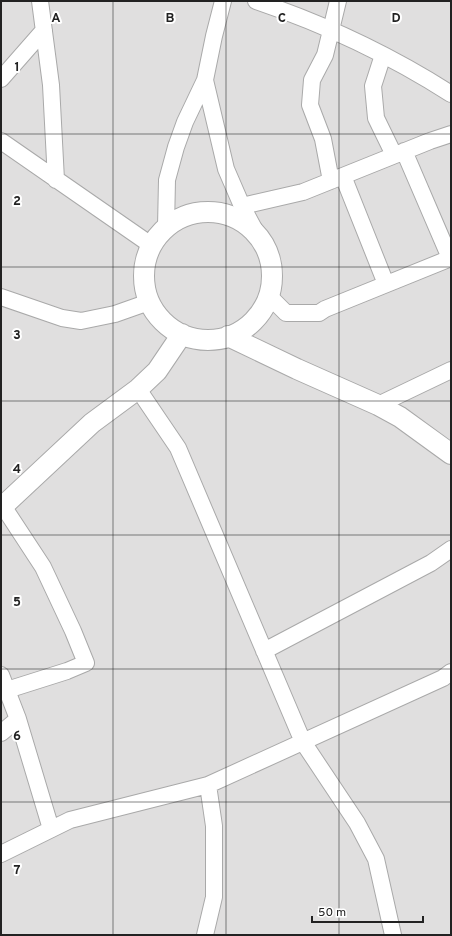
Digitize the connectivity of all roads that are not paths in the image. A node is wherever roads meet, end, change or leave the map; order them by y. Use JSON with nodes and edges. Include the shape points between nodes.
{"nodes":[{"id":1,"x":40,"y":1,"type":"edge"},
{"id":2,"x":223,"y":1,"type":"edge"},
{"id":3,"x":256,"y":1,"type":"edge"},
{"id":4,"x":338,"y":1,"type":"edge"},
{"id":5,"x":44,"y":30,"type":"junction"},
{"id":6,"x":332,"y":30,"type":"junction"},
{"id":7,"x":383,"y":55,"type":"junction"},
{"id":8,"x":1,"y":80,"type":"edge"},
{"id":9,"x":205,"y":80,"type":"junction"},
{"id":10,"x":451,"y":94,"type":"edge"},
{"id":11,"x":451,"y":134,"type":"edge"},
{"id":12,"x":1,"y":141,"type":"edge"},
{"id":13,"x":399,"y":153,"type":"junction"},
{"id":14,"x":337,"y":178,"type":"junction"},
{"id":15,"x":56,"y":180,"type":"junction"},
{"id":16,"x":242,"y":206,"type":"junction"},
{"id":17,"x":166,"y":227,"type":"junction"},
{"id":18,"x":260,"y":240,"type":"junction"},
{"id":19,"x":151,"y":245,"type":"junction"},
{"id":20,"x":450,"y":258,"type":"edge"},
{"id":21,"x":386,"y":284,"type":"junction"},
{"id":22,"x":268,"y":296,"type":"junction"},
{"id":23,"x":1,"y":297,"type":"edge"},
{"id":24,"x":149,"y":302,"type":"junction"},
{"id":25,"x":182,"y":334,"type":"junction"},
{"id":26,"x":228,"y":336,"type":"junction"},
{"id":27,"x":451,"y":370,"type":"edge"},
{"id":28,"x":138,"y":389,"type":"junction"},
{"id":29,"x":378,"y":405,"type":"junction"},
{"id":30,"x":451,"y":454,"type":"edge"},
{"id":31,"x":2,"y":507,"type":"edge"},
{"id":32,"x":451,"y":549,"type":"edge"},
{"id":33,"x":264,"y":651,"type":"junction"},
{"id":34,"x":451,"y":672,"type":"edge"},
{"id":35,"x":1,"y":675,"type":"edge"},
{"id":36,"x":4,"y":690,"type":"edge"},
{"id":37,"x":18,"y":719,"type":"junction"},
{"id":38,"x":1,"y":733,"type":"edge"},
{"id":39,"x":303,"y":742,"type":"junction"},
{"id":40,"x":208,"y":785,"type":"junction"},
{"id":41,"x":51,"y":829,"type":"junction"},
{"id":42,"x":1,"y":854,"type":"edge"},
{"id":43,"x":205,"y":935,"type":"edge"},
{"id":44,"x":393,"y":935,"type":"edge"}],
"edges":[{"from":1,"to":5,"type":"street"},
{"from":2,"to":9,"type":"street"},
{"from":3,"to":6,"type":"street"},
{"from":4,"to":6,"type":"street"},
{"from":5,"to":8,"type":"street"},
{"from":5,"to":15,"type":"street","via":[[51,85]]},
{"from":6,"to":7,"type":"street"},
{"from":6,"to":14,"type":"street","via":[[325,55],[312,80],[310,105]]},
{"from":7,"to":10,"type":"street"},
{"from":7,"to":13,"type":"street","via":[[374,86],[376,118]]},
{"from":9,"to":16,"type":"street","via":[[226,169]]},
{"from":9,"to":17,"type":"street","via":[[185,122],[167,180]]},
{"from":11,"to":13,"type":"street"},
{"from":12,"to":15,"type":"street"},
{"from":13,"to":14,"type":"street"},
{"from":13,"to":20,"type":"street"},
{"from":14,"to":16,"type":"street","via":[[303,192]]},
{"from":14,"to":21,"type":"street"},
{"from":15,"to":19,"type":"street"},
{"from":16,"to":18,"type":"street"},
{"from":17,"to":18,"type":"street","via":[[187,216],[210,212],[244,223]]},
{"from":17,"to":19,"type":"street"},
{"from":18,"to":22,"type":"street","via":[[271,267]]},
{"from":19,"to":24,"type":"street","via":[[146,256],[144,274],[145,291]]},
{"from":20,"to":21,"type":"street"},
{"from":21,"to":22,"type":"street","via":[[319,313],[286,313]]},
{"from":22,"to":26,"type":"street","via":[[257,316],[239,332]]},
{"from":23,"to":24,"type":"street","via":[[62,318],[81,321],[115,314]]},
{"from":24,"to":25,"type":"street","via":[[162,321]]},
{"from":25,"to":26,"type":"street","via":[[205,340]]},
{"from":25,"to":28,"type":"street","via":[[158,371]]},
{"from":26,"to":29,"type":"street","via":[[297,370]]},
{"from":27,"to":29,"type":"street"},
{"from":28,"to":31,"type":"street","via":[[92,423]]},
{"from":28,"to":33,"type":"street","via":[[178,448]]},
{"from":29,"to":30,"type":"street","via":[[400,417]]},
{"from":31,"to":36,"type":"street","via":[[44,567],[86,663]]},
{"from":32,"to":33,"type":"street","via":[[431,563]]},
{"from":33,"to":39,"type":"street"},
{"from":34,"to":39,"type":"street","via":[[443,678]]},
{"from":35,"to":36,"type":"street"},
{"from":36,"to":37,"type":"street"},
{"from":37,"to":38,"type":"street"},
{"from":37,"to":41,"type":"street"},
{"from":39,"to":40,"type":"street"},
{"from":39,"to":44,"type":"street","via":[[357,823],[376,858]]},
{"from":40,"to":41,"type":"street","via":[[70,820]]},
{"from":40,"to":43,"type":"street","via":[[214,826],[214,897]]},
{"from":41,"to":42,"type":"street"}]}
